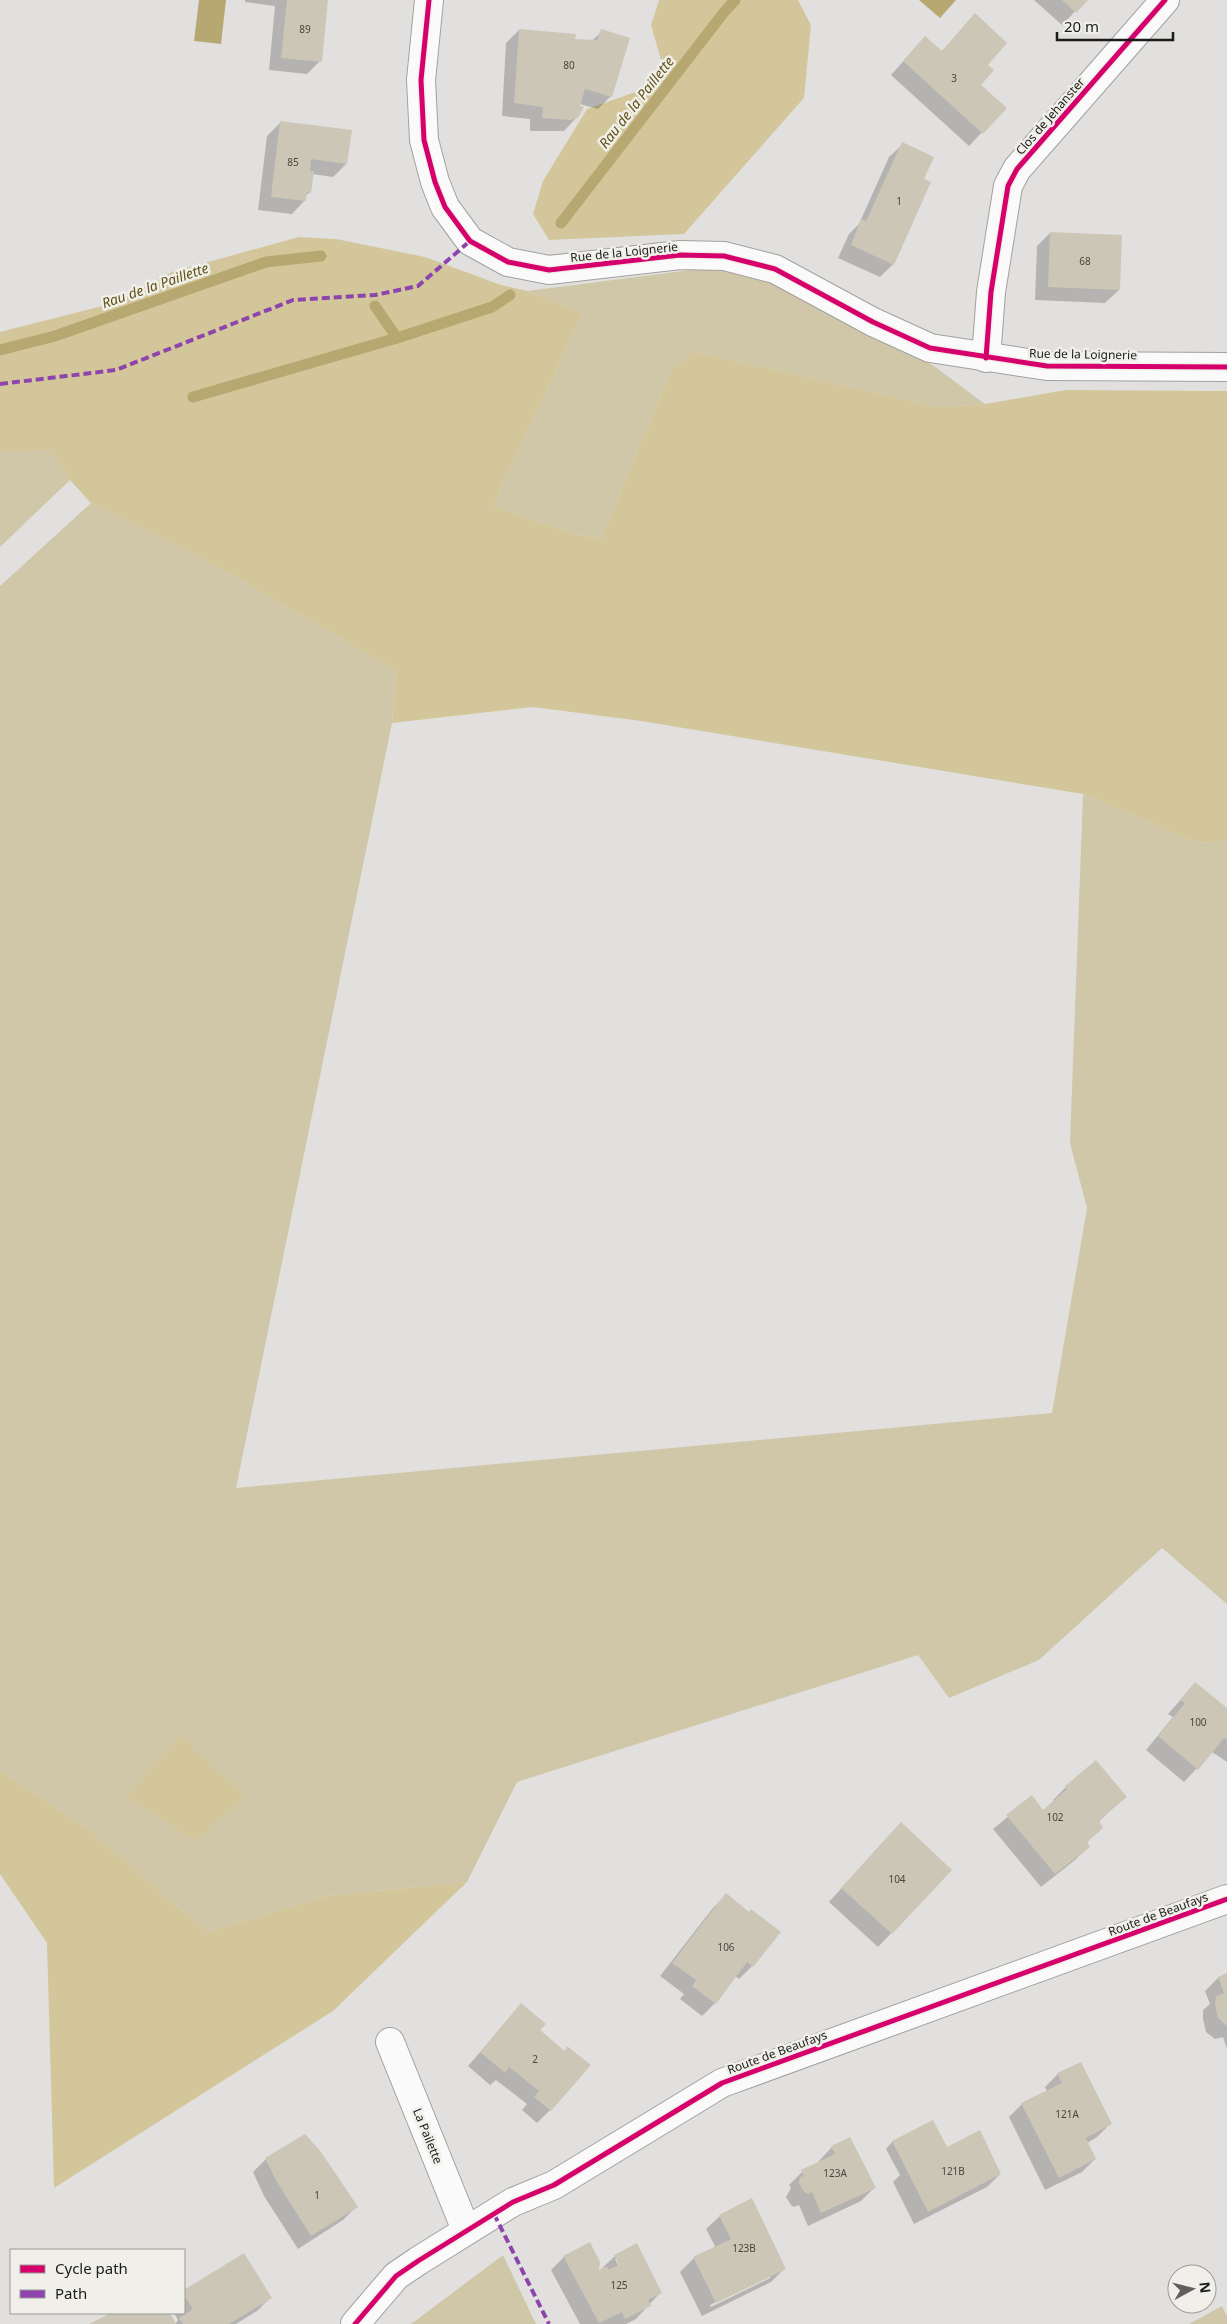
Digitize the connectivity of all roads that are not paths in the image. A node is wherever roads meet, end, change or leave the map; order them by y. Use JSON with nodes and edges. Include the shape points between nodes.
{"nodes":[{"id":1,"x":429,"y":0,"type":"edge"},
{"id":2,"x":1165,"y":0,"type":"edge"},
{"id":3,"x":986,"y":358,"type":"junction"},
{"id":4,"x":1227,"y":367,"type":"edge"},
{"id":5,"x":1227,"y":1899,"type":"edge"},
{"id":6,"x":390,"y":2042,"type":"dead end"},
{"id":7,"x":466,"y":2230,"type":"junction"},
{"id":8,"x":355,"y":2324,"type":"edge"}],
"edges":[{"from":1,"to":3,"type":"street","name":"Rue de la Loignerie","via":[[421,80],[424,140],[445,207],[470,241],[508,262],[549,270],[680,255],[724,256],[775,269],[873,322],[930,348]]},
{"from":2,"to":3,"type":"street","name":"Clos de Jehanster","via":[[1017,169],[1008,186],[991,292]]},
{"from":3,"to":4,"type":"street","name":"Rue de la Loignerie","via":[[1047,366]]},
{"from":5,"to":7,"type":"street","name":"Route de Beaufays","via":[[722,2083],[554,2185],[513,2202]]},
{"from":6,"to":7,"type":"street","name":"La Pailette"},
{"from":7,"to":8,"type":"street","name":"Route de Beaufays","via":[[396,2276]]}]}
